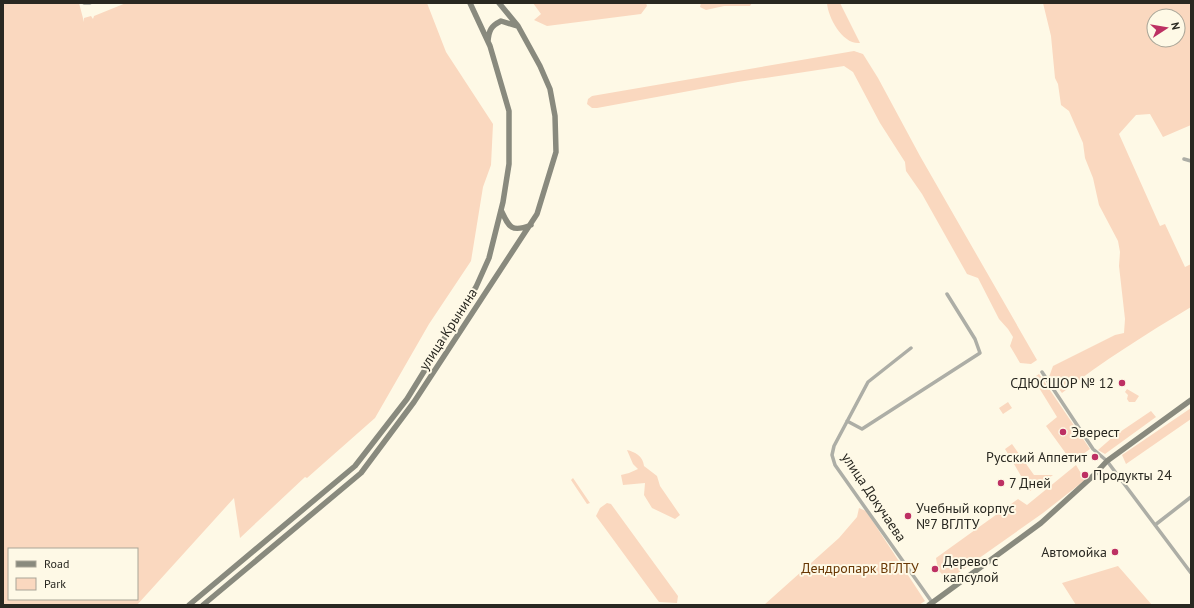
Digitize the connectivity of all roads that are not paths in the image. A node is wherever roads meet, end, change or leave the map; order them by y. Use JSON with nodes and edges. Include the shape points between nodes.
{"nodes":[{"id":1,"x":84,"y":3,"type":"edge"},
{"id":2,"x":90,"y":3,"type":"edge"},
{"id":3,"x":470,"y":3,"type":"edge"},
{"id":4,"x":498,"y":3,"type":"edge"},
{"id":5,"x":518,"y":26,"type":"junction"},
{"id":6,"x":488,"y":42,"type":"junction"},
{"id":7,"x":1184,"y":159,"type":"dead end"},
{"id":8,"x":1191,"y":161,"type":"edge"},
{"id":9,"x":501,"y":209,"type":"junction"},
{"id":10,"x":530,"y":225,"type":"junction"},
{"id":11,"x":947,"y":294,"type":"dead end"},
{"id":12,"x":911,"y":348,"type":"dead end"},
{"id":13,"x":1042,"y":372,"type":"dead end"},
{"id":14,"x":1191,"y":400,"type":"edge"},
{"id":15,"x":847,"y":421,"type":"junction"},
{"id":16,"x":1107,"y":461,"type":"junction"},
{"id":17,"x":1191,"y":497,"type":"edge"},
{"id":18,"x":1155,"y":525,"type":"junction"},
{"id":19,"x":1191,"y":573,"type":"edge"},
{"id":20,"x":932,"y":604,"type":"edge"},
{"id":21,"x":189,"y":605,"type":"edge"},
{"id":22,"x":203,"y":605,"type":"edge"}],
"edges":[{"from":1,"to":2,"type":"street"},
{"from":3,"to":6,"type":"main road","name":"улица Крынина"},
{"from":4,"to":5,"type":"main road","name":"улица Крынина"},
{"from":5,"to":6,"type":"main road","via":[[502,21],[493,25],[489,31]]},
{"from":5,"to":10,"type":"main road","name":"улица Крынина","via":[[550,89],[555,116],[556,152],[547,188]]},
{"from":6,"to":9,"type":"main road","name":"улица Крынина","via":[[509,111],[509,164]]},
{"from":7,"to":8,"type":"street"},
{"from":9,"to":10,"type":"main road","via":[[506,222],[512,228],[520,230]]},
{"from":9,"to":21,"type":"main road","name":"улица Крынина","via":[[489,258],[476,288],[407,399],[355,466]]},
{"from":10,"to":22,"type":"main road","name":"улица Крынина","via":[[414,402],[361,473]]},
{"from":11,"to":15,"type":"street","via":[[975,339],[980,353],[862,429]]},
{"from":12,"to":15,"type":"street","name":"улица Докучаева","via":[[868,382]]},
{"from":13,"to":16,"type":"street","via":[[1093,449]]},
{"from":14,"to":16,"type":"main road"},
{"from":15,"to":20,"type":"street","name":"улица Докучаева","via":[[834,446],[832,455],[835,465]]},
{"from":16,"to":18,"type":"street"},
{"from":16,"to":20,"type":"main road","via":[[1041,523]]},
{"from":17,"to":18,"type":"street"},
{"from":18,"to":19,"type":"street"}]}
